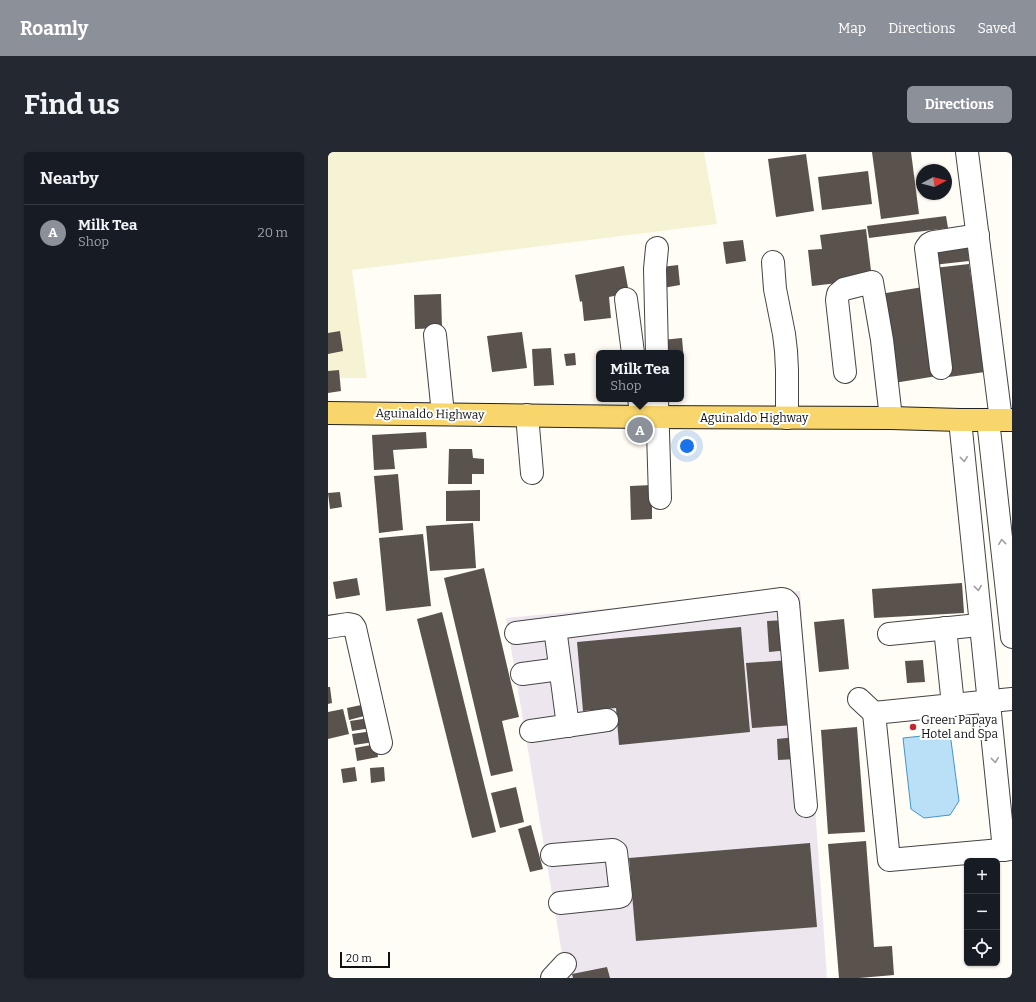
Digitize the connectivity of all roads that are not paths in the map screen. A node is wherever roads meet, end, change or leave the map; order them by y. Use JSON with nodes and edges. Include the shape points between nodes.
{"nodes":[{"id":1,"x":967,"y":152,"type":"edge"},
{"id":2,"x":978,"y":235,"type":"junction"},
{"id":3,"x":657,"y":248,"type":"dead end"},
{"id":4,"x":773,"y":262,"type":"dead end"},
{"id":5,"x":626,"y":299,"type":"dead end"},
{"id":6,"x":435,"y":335,"type":"dead end"},
{"id":7,"x":633,"y":350,"type":"edge"},
{"id":8,"x":656,"y":350,"type":"edge"},
{"id":9,"x":941,"y":368,"type":"dead end"},
{"id":10,"x":845,"y":372,"type":"dead end"},
{"id":11,"x":649,"y":408,"type":"edge"},
{"id":12,"x":328,"y":413,"type":"edge"},
{"id":13,"x":443,"y":414,"type":"junction"},
{"id":14,"x":527,"y":415,"type":"junction"},
{"id":15,"x":787,"y":418,"type":"junction"},
{"id":16,"x":891,"y":418,"type":"junction"},
{"id":17,"x":960,"y":420,"type":"junction"},
{"id":18,"x":1001,"y":420,"type":"edge"},
{"id":19,"x":532,"y":473,"type":"dead end"},
{"id":20,"x":660,"y":498,"type":"dead end"},
{"id":21,"x":975,"y":624,"type":"junction"},
{"id":22,"x":1011,"y":625,"type":"edge"},
{"id":23,"x":328,"y":627,"type":"edge"},
{"id":24,"x":555,"y":628,"type":"junction"},
{"id":25,"x":945,"y":628,"type":"junction"},
{"id":26,"x":516,"y":633,"type":"dead end"},
{"id":27,"x":889,"y":634,"type":"dead end"},
{"id":28,"x":560,"y":669,"type":"junction"},
{"id":29,"x":522,"y":674,"type":"dead end"},
{"id":30,"x":1012,"y":699,"type":"edge"},
{"id":31,"x":989,"y":701,"type":"junction"},
{"id":32,"x":953,"y":705,"type":"junction"},
{"id":33,"x":607,"y":720,"type":"dead end"},
{"id":34,"x":568,"y":726,"type":"junction"},
{"id":35,"x":531,"y":732,"type":"dead end"},
{"id":36,"x":381,"y":743,"type":"dead end"},
{"id":37,"x":806,"y":806,"type":"dead end"},
{"id":38,"x":1008,"y":849,"type":"edge"},
{"id":39,"x":552,"y":855,"type":"dead end"},
{"id":40,"x":560,"y":903,"type":"dead end"}],
"edges":[{"from":1,"to":2,"type":"street"},
{"from":2,"to":9,"type":"street","via":[[933,242],[926,248]]},
{"from":2,"to":18,"type":"street"},
{"from":3,"to":8,"type":"street"},
{"from":4,"to":15,"type":"street","via":[[786,351]]},
{"from":5,"to":7,"type":"street"},
{"from":6,"to":13,"type":"street"},
{"from":10,"to":16,"type":"street","via":[[838,294],[844,289],[872,282]]},
{"from":11,"to":14,"type":"main road","name":"Aguinaldo Highway"},
{"from":11,"to":15,"type":"main road","name":"Aguinaldo Highway"},
{"from":11,"to":20,"type":"street"},
{"from":12,"to":13,"type":"main road","name":"Aguinaldo Highway"},
{"from":13,"to":14,"type":"main road","name":"Aguinaldo Highway"},
{"from":14,"to":19,"type":"street"},
{"from":15,"to":16,"type":"main road","name":"Aguinaldo Highway"},
{"from":16,"to":17,"type":"main road","name":"Aguinaldo Highway"},
{"from":17,"to":18,"type":"main road","name":"Aguinaldo Highway"},
{"from":17,"to":21,"type":"street","one_way":true},
{"from":22,"to":18,"type":"street","one_way":true},
{"from":21,"to":22,"type":"street"},
{"from":21,"to":25,"type":"street"},
{"from":21,"to":31,"type":"street"},
{"from":23,"to":36,"type":"street","via":[[348,624],[355,628]]},
{"from":24,"to":26,"type":"street"},
{"from":24,"to":28,"type":"street"},
{"from":24,"to":37,"type":"street","via":[[785,600],[788,603]]},
{"from":25,"to":27,"type":"street"},
{"from":25,"to":32,"type":"street"},
{"from":28,"to":29,"type":"street"},
{"from":28,"to":34,"type":"street"},
{"from":30,"to":31,"type":"street"},
{"from":31,"to":32,"type":"street"},
{"from":31,"to":38,"type":"street","one_way":true},
{"from":32,"to":38,"type":"street","via":[[866,706],[889,860]]},
{"from":33,"to":34,"type":"street"},
{"from":34,"to":35,"type":"street"},
{"from":39,"to":40,"type":"street","via":[[613,850],[616,852],[621,896]]}]}
